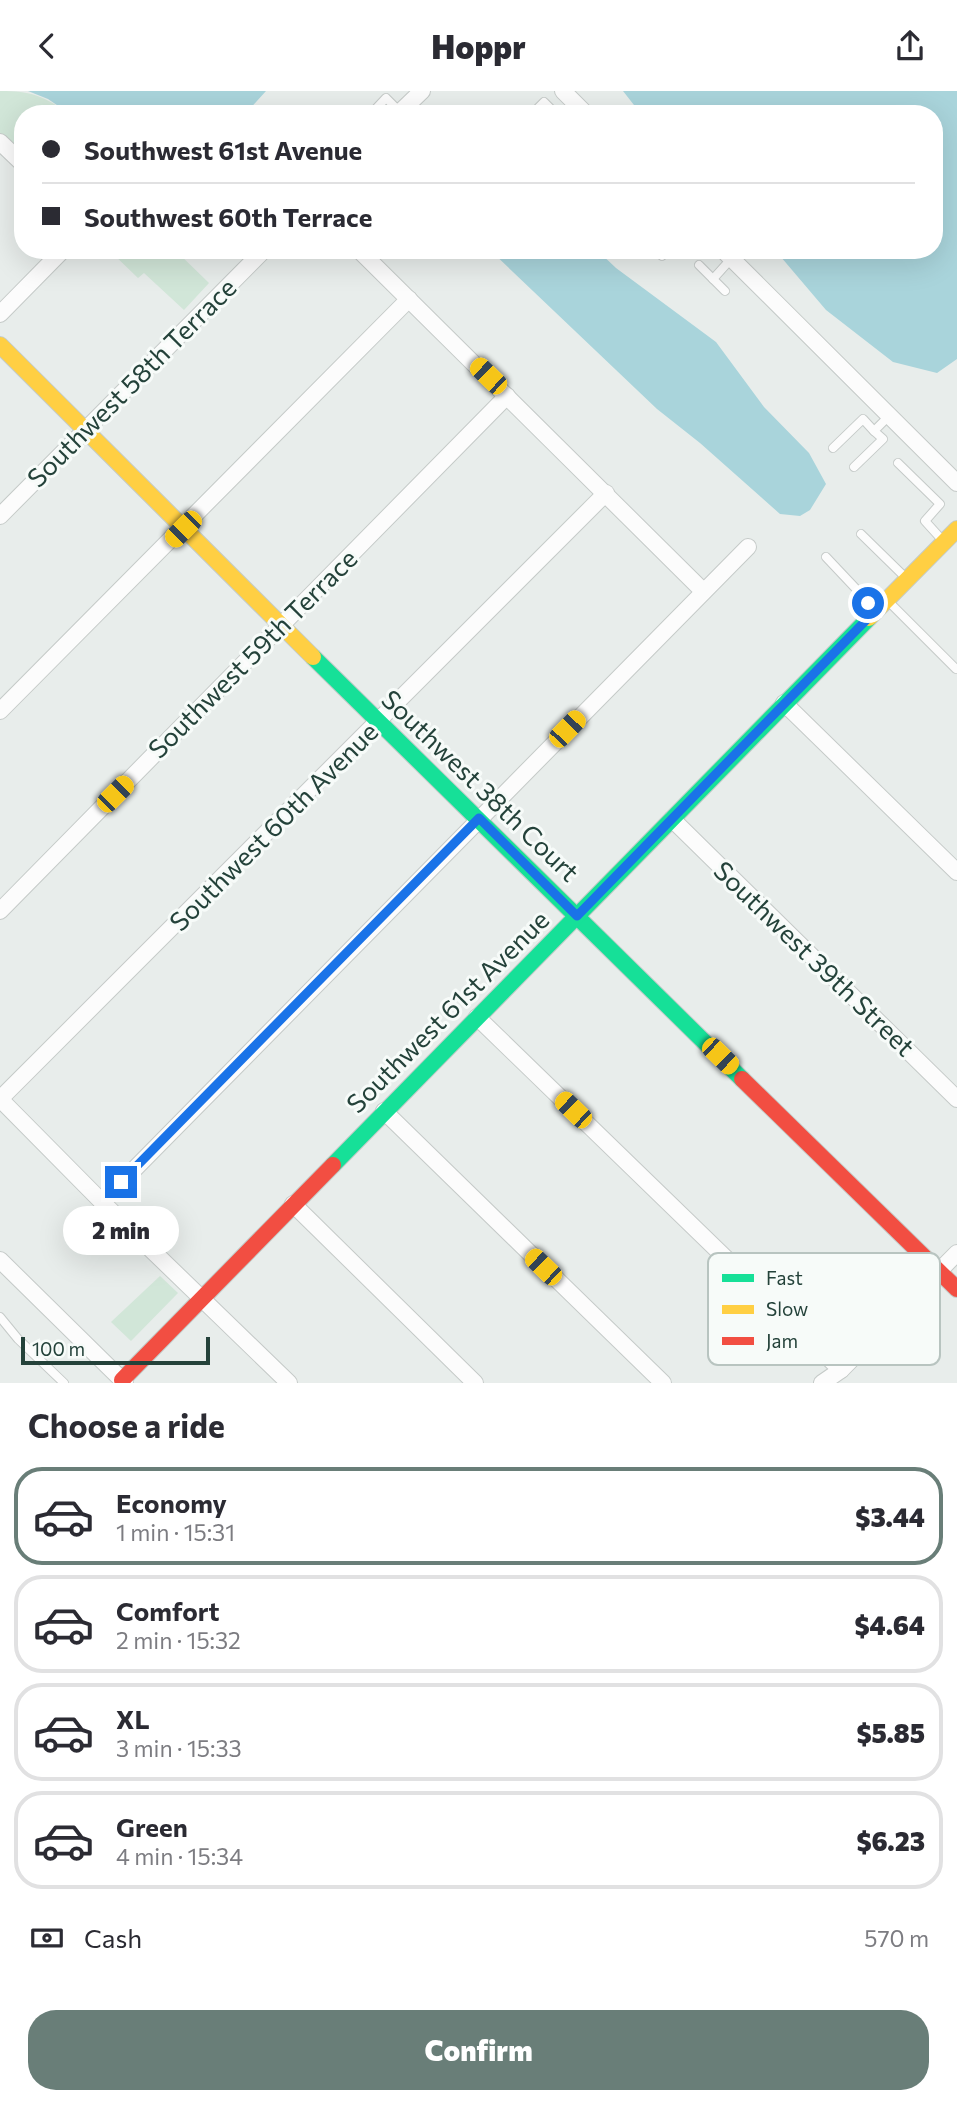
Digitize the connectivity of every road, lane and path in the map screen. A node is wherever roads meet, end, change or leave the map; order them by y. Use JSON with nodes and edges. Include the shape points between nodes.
{"nodes":[{"id":1,"x":422,"y":91,"type":"edge"},
{"id":2,"x":379,"y":105,"type":"edge"},
{"id":3,"x":392,"y":105,"type":"edge"},
{"id":4,"x":407,"y":105,"type":"edge"},
{"id":5,"x":0,"y":142,"type":"edge"},
{"id":6,"x":14,"y":156,"type":"edge"},
{"id":7,"x":53,"y":259,"type":"edge"},
{"id":8,"x":255,"y":259,"type":"edge"},
{"id":9,"x":368,"y":259,"type":"edge"},
{"id":10,"x":725,"y":259,"type":"edge"},
{"id":11,"x":731,"y":259,"type":"edge"},
{"id":12,"x":699,"y":265,"type":"dead end"},
{"id":13,"x":713,"y":279,"type":"junction"},
{"id":14,"x":725,"y":291,"type":"dead end"},
{"id":15,"x":409,"y":299,"type":"junction"},
{"id":16,"x":0,"y":314,"type":"edge"},
{"id":17,"x":0,"y":345,"type":"edge"},
{"id":18,"x":507,"y":396,"type":"junction"},
{"id":19,"x":889,"y":416,"type":"junction"},
{"id":20,"x":84,"y":431,"type":"junction"},
{"id":21,"x":874,"y":431,"type":"junction"},
{"id":22,"x":833,"y":448,"type":"dead end"},
{"id":23,"x":898,"y":463,"type":"dead end"},
{"id":24,"x":854,"y":467,"type":"dead end"},
{"id":25,"x":957,"y":484,"type":"edge"},
{"id":26,"x":606,"y":493,"type":"junction"},
{"id":27,"x":0,"y":516,"type":"edge"},
{"id":28,"x":183,"y":529,"type":"junction"},
{"id":29,"x":957,"y":529,"type":"edge"},
{"id":30,"x":861,"y":534,"type":"dead end"},
{"id":31,"x":944,"y":542,"type":"junction"},
{"id":32,"x":748,"y":547,"type":"dead end"},
{"id":33,"x":826,"y":557,"type":"dead end"},
{"id":34,"x":907,"y":579,"type":"junction"},
{"id":35,"x":703,"y":591,"type":"junction"},
{"id":36,"x":881,"y":605,"type":"junction"},
{"id":37,"x":281,"y":626,"type":"junction"},
{"id":38,"x":956,"y":669,"type":"edge"},
{"id":39,"x":784,"y":703,"type":"junction"},
{"id":40,"x":0,"y":711,"type":"edge"},
{"id":41,"x":380,"y":722,"type":"junction"},
{"id":42,"x":479,"y":818,"type":"junction"},
{"id":43,"x":672,"y":819,"type":"junction"},
{"id":44,"x":957,"y":872,"type":"edge"},
{"id":45,"x":0,"y":911,"type":"edge"},
{"id":46,"x":577,"y":916,"type":"junction"},
{"id":47,"x":477,"y":1017,"type":"junction"},
{"id":48,"x":0,"y":1099,"type":"edge"},
{"id":49,"x":957,"y":1099,"type":"edge"},
{"id":50,"x":384,"y":1111,"type":"junction"},
{"id":51,"x":102,"y":1202,"type":"junction"},
{"id":52,"x":293,"y":1204,"type":"junction"},
{"id":53,"x":720,"y":1253,"type":"edge"},
{"id":54,"x":921,"y":1253,"type":"edge"},
{"id":55,"x":957,"y":1253,"type":"edge"},
{"id":56,"x":0,"y":1260,"type":"edge"},
{"id":57,"x":940,"y":1270,"type":"edge"},
{"id":58,"x":940,"y":1272,"type":"edge"},
{"id":59,"x":957,"y":1289,"type":"edge"},
{"id":60,"x":201,"y":1298,"type":"junction"},
{"id":61,"x":0,"y":1317,"type":"edge"},
{"id":62,"x":836,"y":1365,"type":"edge"},
{"id":63,"x":846,"y":1365,"type":"edge"},
{"id":64,"x":841,"y":1370,"type":"junction"},
{"id":65,"x":123,"y":1382,"type":"edge"},
{"id":66,"x":64,"y":1383,"type":"edge"},
{"id":67,"x":289,"y":1383,"type":"edge"},
{"id":68,"x":475,"y":1383,"type":"edge"},
{"id":69,"x":663,"y":1383,"type":"edge"},
{"id":70,"x":822,"y":1383,"type":"edge"}],
"edges":[{"from":1,"to":4,"type":"street"},
{"from":2,"to":3,"type":"lane","via":[[386,98]]},
{"from":5,"to":6,"type":"street"},
{"from":7,"to":16,"type":"street"},
{"from":8,"to":20,"type":"street","name":"Southwest 58th Terrace"},
{"from":9,"to":15,"type":"street"},
{"from":10,"to":13,"type":"lane"},
{"from":11,"to":19,"type":"street"},
{"from":12,"to":13,"type":"lane"},
{"from":13,"to":14,"type":"lane"},
{"from":15,"to":18,"type":"street"},
{"from":15,"to":28,"type":"street"},
{"from":17,"to":20,"type":"street","name":"Southwest 38th Court"},
{"from":18,"to":26,"type":"street"},
{"from":18,"to":37,"type":"street","name":"Southwest 59th Terrace"},
{"from":19,"to":21,"type":"lane"},
{"from":19,"to":25,"type":"street"},
{"from":20,"to":27,"type":"street","name":"Southwest 58th Terrace"},
{"from":20,"to":28,"type":"street","name":"Southwest 38th Court"},
{"from":21,"to":22,"type":"lane","via":[[863,419]]},
{"from":21,"to":24,"type":"lane","via":[[883,439]]},
{"from":23,"to":31,"type":"lane","via":[[940,504],[925,521]]},
{"from":26,"to":35,"type":"street"},
{"from":26,"to":41,"type":"street","name":"Southwest 60th Avenue"},
{"from":28,"to":37,"type":"street","name":"Southwest 38th Court"},
{"from":28,"to":40,"type":"street"},
{"from":29,"to":31,"type":"street","name":"Southwest 61st Avenue"},
{"from":30,"to":34,"type":"lane"},
{"from":31,"to":34,"type":"street","name":"Southwest 61st Avenue"},
{"from":32,"to":35,"type":"street"},
{"from":33,"to":36,"type":"lane"},
{"from":34,"to":36,"type":"street","name":"Southwest 61st Avenue"},
{"from":35,"to":42,"type":"street"},
{"from":36,"to":38,"type":"lane"},
{"from":36,"to":39,"type":"street","name":"Southwest 61st Avenue"},
{"from":37,"to":41,"type":"street","name":"Southwest 38th Court"},
{"from":37,"to":45,"type":"street","name":"Southwest 59th Terrace"},
{"from":39,"to":43,"type":"street","name":"Southwest 61st Avenue"},
{"from":39,"to":44,"type":"street"},
{"from":41,"to":42,"type":"street","name":"Southwest 38th Court"},
{"from":41,"to":48,"type":"street","name":"Southwest 60th Avenue"},
{"from":42,"to":46,"type":"street","name":"Southwest 38th Court"},
{"from":42,"to":51,"type":"street"},
{"from":43,"to":46,"type":"street","name":"Southwest 61st Avenue"},
{"from":43,"to":49,"type":"street","name":"Southwest 39th Street"},
{"from":46,"to":47,"type":"street","name":"Southwest 61st Avenue"},
{"from":46,"to":54,"type":"street","name":"Southwest 38th Court"},
{"from":47,"to":50,"type":"street","name":"Southwest 61st Avenue"},
{"from":47,"to":53,"type":"street"},
{"from":48,"to":51,"type":"street"},
{"from":50,"to":52,"type":"street","name":"Southwest 61st Avenue"},
{"from":50,"to":69,"type":"street"},
{"from":51,"to":60,"type":"street"},
{"from":52,"to":60,"type":"street","name":"Southwest 61st Avenue"},
{"from":52,"to":68,"type":"street"},
{"from":55,"to":57,"type":"street"},
{"from":56,"to":65,"type":"street"},
{"from":58,"to":59,"type":"street","name":"Southwest 38th Court"},
{"from":60,"to":65,"type":"street","name":"Southwest 61st Avenue"},
{"from":60,"to":67,"type":"street"},
{"from":61,"to":66,"type":"lane"},
{"from":62,"to":64,"type":"street"},
{"from":63,"to":64,"type":"street"},
{"from":64,"to":70,"type":"street"}]}
